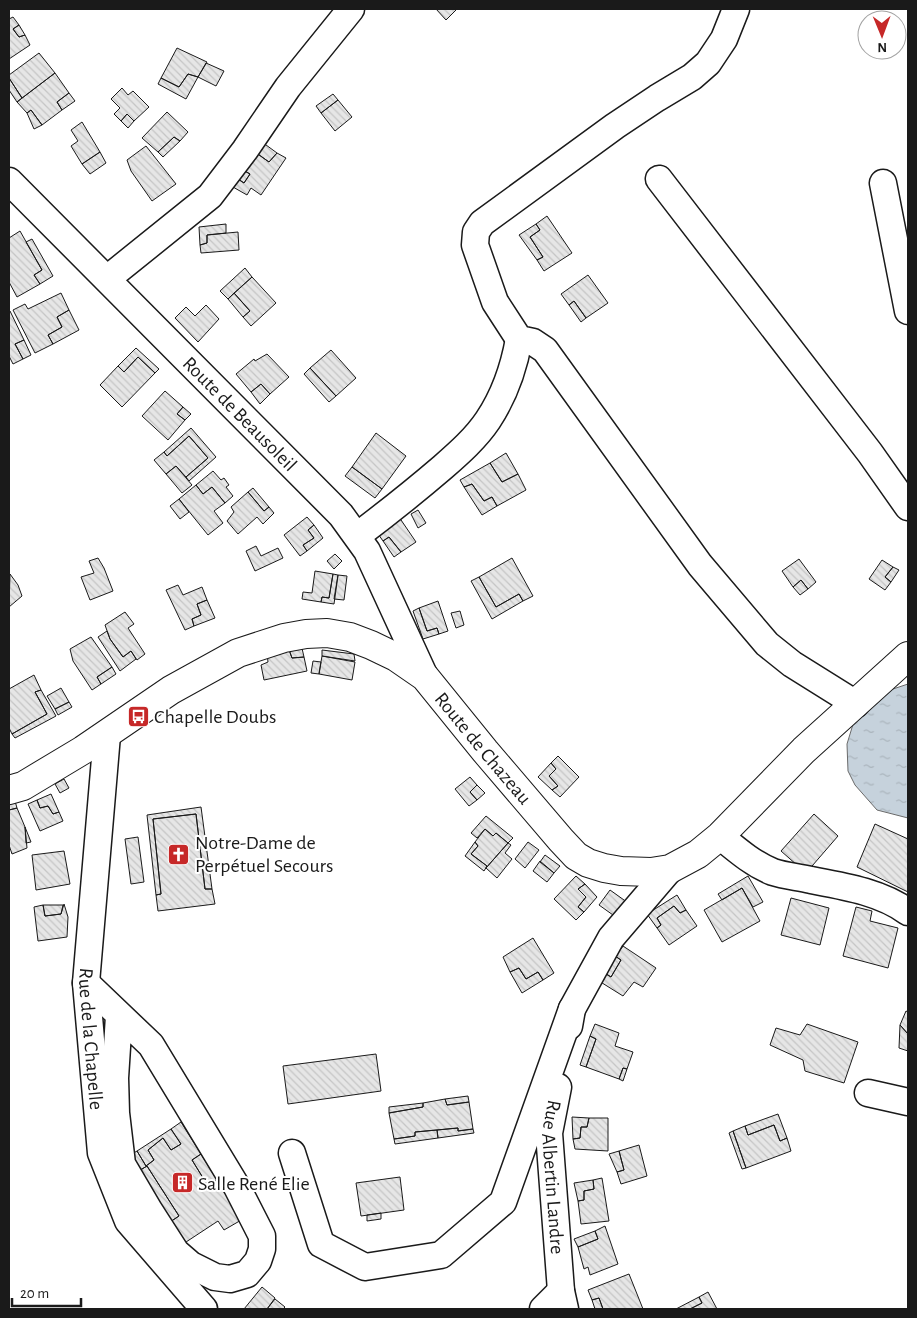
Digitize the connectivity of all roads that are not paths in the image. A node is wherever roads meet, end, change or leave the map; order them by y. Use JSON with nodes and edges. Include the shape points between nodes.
{"nodes":[{"id":1,"x":352,"y":9,"type":"edge"},
{"id":2,"x":736,"y":9,"type":"edge"},
{"id":3,"x":659,"y":179,"type":"dead end"},
{"id":4,"x":9,"y":181,"type":"edge"},
{"id":5,"x":883,"y":183,"type":"dead end"},
{"id":6,"x":107,"y":279,"type":"junction"},
{"id":7,"x":908,"y":311,"type":"edge"},
{"id":8,"x":519,"y":339,"type":"junction"},
{"id":9,"x":908,"y":507,"type":"edge"},
{"id":10,"x":356,"y":536,"type":"junction"},
{"id":11,"x":908,"y":656,"type":"edge"},
{"id":12,"x":425,"y":678,"type":"junction"},
{"id":13,"x":856,"y":704,"type":"junction"},
{"id":14,"x":107,"y":735,"type":"junction"},
{"id":15,"x":9,"y":790,"type":"edge"},
{"id":16,"x":720,"y":836,"type":"junction"},
{"id":17,"x":670,"y":869,"type":"junction"},
{"id":18,"x":908,"y":912,"type":"edge"},
{"id":19,"x":86,"y":984,"type":"junction"},
{"id":20,"x":572,"y":1009,"type":"junction"},
{"id":21,"x":119,"y":1016,"type":"junction"},
{"id":22,"x":868,"y":1093,"type":"dead end"},
{"id":23,"x":908,"y":1102,"type":"edge"},
{"id":24,"x":292,"y":1153,"type":"dead end"},
{"id":25,"x":563,"y":1300,"type":"edge"},
{"id":26,"x":204,"y":1309,"type":"edge"},
{"id":27,"x":543,"y":1309,"type":"edge"}],
"edges":[{"from":1,"to":6,"type":"street","via":[[288,87],[210,196]]},
{"from":2,"to":8,"type":"street","via":[[724,39],[708,63],[600,137],[482,223],[476,232],[475,245],[495,302]]},
{"from":3,"to":9,"type":"street"},
{"from":4,"to":6,"type":"street","name":"Route de Beausoleil"},
{"from":5,"to":7,"type":"street"},
{"from":6,"to":10,"type":"street","name":"Route de Beausoleil","via":[[341,514]]},
{"from":8,"to":10,"type":"street","via":[[515,362],[502,394],[478,433],[423,484]]},
{"from":8,"to":13,"type":"street","via":[[533,342],[545,350],[700,565],[767,644],[792,664]]},
{"from":10,"to":12,"type":"street","name":"Route de Beausoleil","via":[[367,551]]},
{"from":11,"to":13,"type":"main road","name":"Route de Chazeau"},
{"from":12,"to":14,"type":"main road","name":"Route de Chazeau","via":[[396,656],[350,637],[306,634],[238,653],[171,690]]},
{"from":12,"to":17,"type":"main road","name":"Route de Chazeau","via":[[576,856],[588,863],[621,871]]},
{"from":13,"to":16,"type":"main road","name":"Route de Chazeau","via":[[804,750]]},
{"from":14,"to":15,"type":"main road","name":"Route de Chazeau","via":[[23,786]]},
{"from":14,"to":19,"type":"street","name":"Rue de la Chapelle"},
{"from":16,"to":17,"type":"main road","name":"Route de Chazeau","via":[[698,854]]},
{"from":16,"to":18,"type":"street","via":[[756,864],[776,873],[870,894]]},
{"from":17,"to":20,"type":"street","name":"Rue Albertin Landre","via":[[611,938]]},
{"from":19,"to":21,"type":"street"},
{"from":19,"to":26,"type":"street","name":"Rue de la Chapelle","via":[[101,1153],[128,1222]]},
{"from":20,"to":24,"type":"street","via":[[503,1202],[441,1255],[365,1267],[322,1244]]},
{"from":20,"to":25,"type":"street","name":"Rue Albertin Landre","via":[[549,1133]]},
{"from":21,"to":21,"type":"street","via":[[151,1045],[237,1187],[262,1236],[258,1261],[247,1274],[230,1279],[216,1277],[191,1265],[176,1252],[122,1164],[115,1078]]},
{"from":22,"to":23,"type":"street"},
{"from":25,"to":27,"type":"street"}]}
